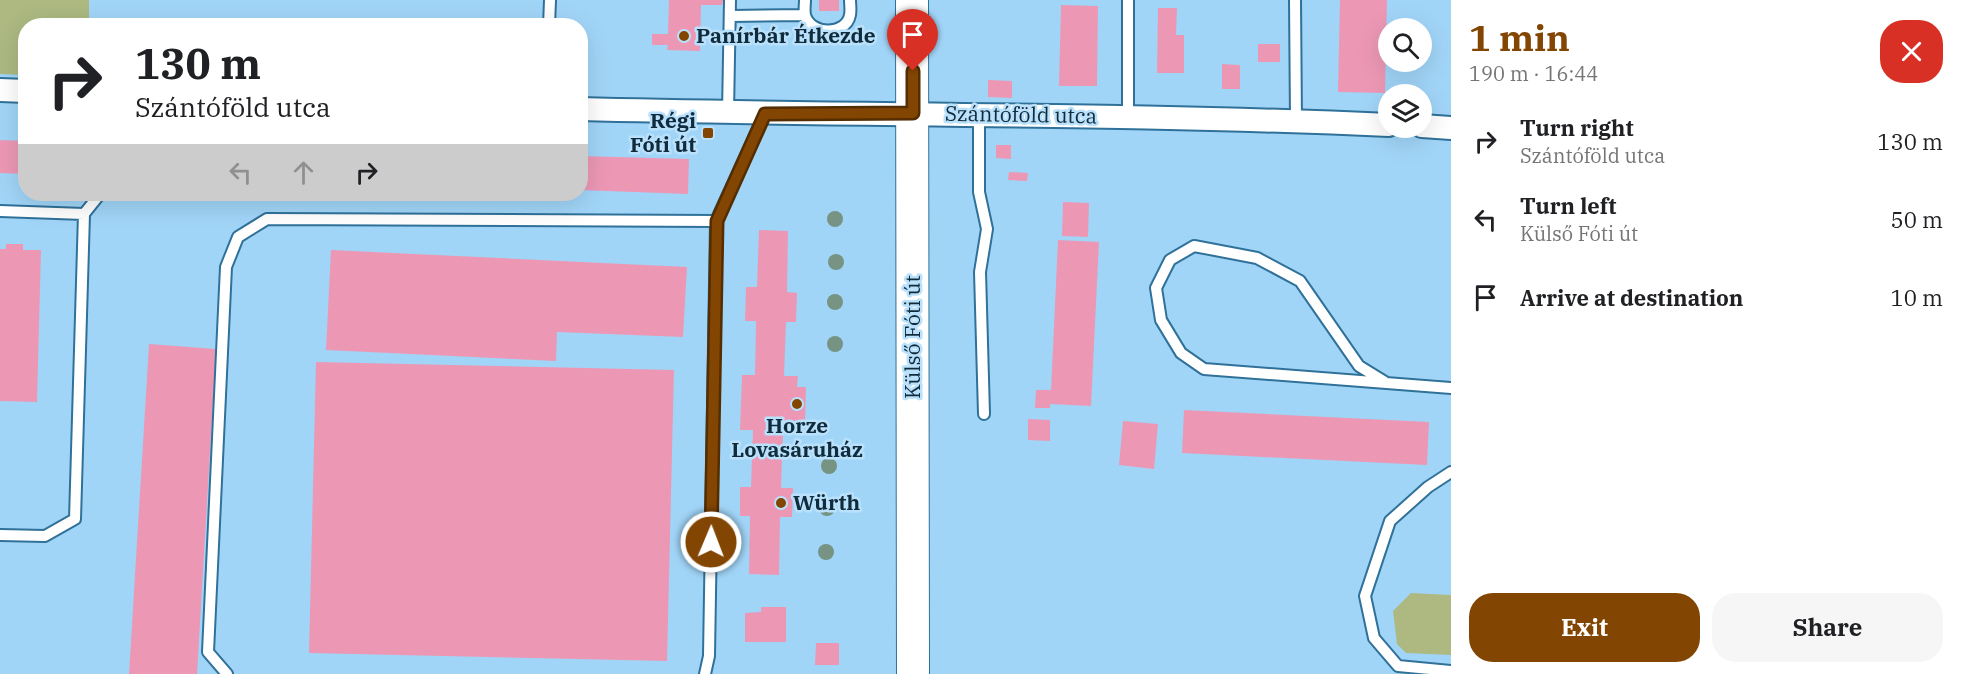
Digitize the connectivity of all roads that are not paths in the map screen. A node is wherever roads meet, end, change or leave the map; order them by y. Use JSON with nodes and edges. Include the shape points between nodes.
{"nodes":[{"id":1,"x":550,"y":0,"type":"edge"},
{"id":2,"x":730,"y":0,"type":"edge"},
{"id":3,"x":805,"y":0,"type":"edge"},
{"id":4,"x":850,"y":0,"type":"edge"},
{"id":5,"x":912,"y":0,"type":"edge"},
{"id":6,"x":1128,"y":0,"type":"edge"},
{"id":7,"x":1294,"y":0,"type":"edge"},
{"id":8,"x":805,"y":15,"type":"junction"},
{"id":9,"x":730,"y":16,"type":"junction"},
{"id":10,"x":549,"y":18,"type":"edge"},
{"id":11,"x":0,"y":90,"type":"edge"},
{"id":12,"x":18,"y":91,"type":"edge"},
{"id":13,"x":588,"y":109,"type":"edge"},
{"id":14,"x":728,"y":113,"type":"junction"},
{"id":15,"x":913,"y":113,"type":"junction"},
{"id":16,"x":765,"y":114,"type":"junction"},
{"id":17,"x":979,"y":114,"type":"junction"},
{"id":18,"x":1128,"y":117,"type":"junction"},
{"id":19,"x":1296,"y":121,"type":"junction"},
{"id":20,"x":1378,"y":125,"type":"edge"},
{"id":21,"x":1432,"y":127,"type":"edge"},
{"id":22,"x":1451,"y":128,"type":"edge"},
{"id":23,"x":94,"y":201,"type":"edge"},
{"id":24,"x":0,"y":211,"type":"edge"},
{"id":25,"x":84,"y":214,"type":"junction"},
{"id":26,"x":717,"y":221,"type":"junction"},
{"id":27,"x":1385,"y":382,"type":"junction"},
{"id":28,"x":1451,"y":388,"type":"edge"},
{"id":29,"x":984,"y":414,"type":"dead end"},
{"id":30,"x":1451,"y":472,"type":"edge"},
{"id":31,"x":0,"y":535,"type":"edge"},
{"id":32,"x":1451,"y":671,"type":"edge"},
{"id":33,"x":227,"y":674,"type":"edge"},
{"id":34,"x":705,"y":674,"type":"edge"},
{"id":35,"x":913,"y":674,"type":"edge"}],
"edges":[{"from":1,"to":10,"type":"lane"},
{"from":2,"to":9,"type":"lane"},
{"from":3,"to":8,"type":"lane"},
{"from":4,"to":8,"type":"lane","via":[[850,16],[843,26],[831,30],[821,30]]},
{"from":5,"to":15,"type":"main road","name":"Külső Fóti út"},
{"from":6,"to":18,"type":"lane"},
{"from":7,"to":19,"type":"lane"},
{"from":8,"to":9,"type":"lane"},
{"from":9,"to":14,"type":"lane"},
{"from":11,"to":12,"type":"street"},
{"from":13,"to":14,"type":"street","name":"Szántóföld utca"},
{"from":14,"to":16,"type":"street","name":"Szántóföld utca"},
{"from":15,"to":16,"type":"street","name":"Szántóföld utca"},
{"from":15,"to":17,"type":"street","name":"Szántóföld utca"},
{"from":15,"to":35,"type":"main road","name":"Külső Fóti út"},
{"from":16,"to":26,"type":"lane"},
{"from":17,"to":18,"type":"street","name":"Szántóföld utca"},
{"from":17,"to":29,"type":"lane","via":[[979,192],[987,229],[980,272]]},
{"from":18,"to":19,"type":"street","name":"Szántóföld utca"},
{"from":19,"to":20,"type":"street","name":"Szántóföld utca"},
{"from":21,"to":22,"type":"street"},
{"from":23,"to":25,"type":"lane"},
{"from":24,"to":25,"type":"lane"},
{"from":25,"to":31,"type":"lane","via":[[75,519],[45,536]]},
{"from":26,"to":33,"type":"lane","via":[[267,219],[238,237],[226,267],[208,651]]},
{"from":26,"to":34,"type":"lane","via":[[709,656]]},
{"from":27,"to":27,"type":"lane","via":[[1204,369],[1181,353],[1161,320],[1156,288],[1170,260],[1194,246],[1257,258],[1300,281],[1359,366]]},
{"from":27,"to":28,"type":"lane"},
{"from":30,"to":32,"type":"lane","via":[[1390,521],[1365,596],[1374,638],[1398,666]]}]}
